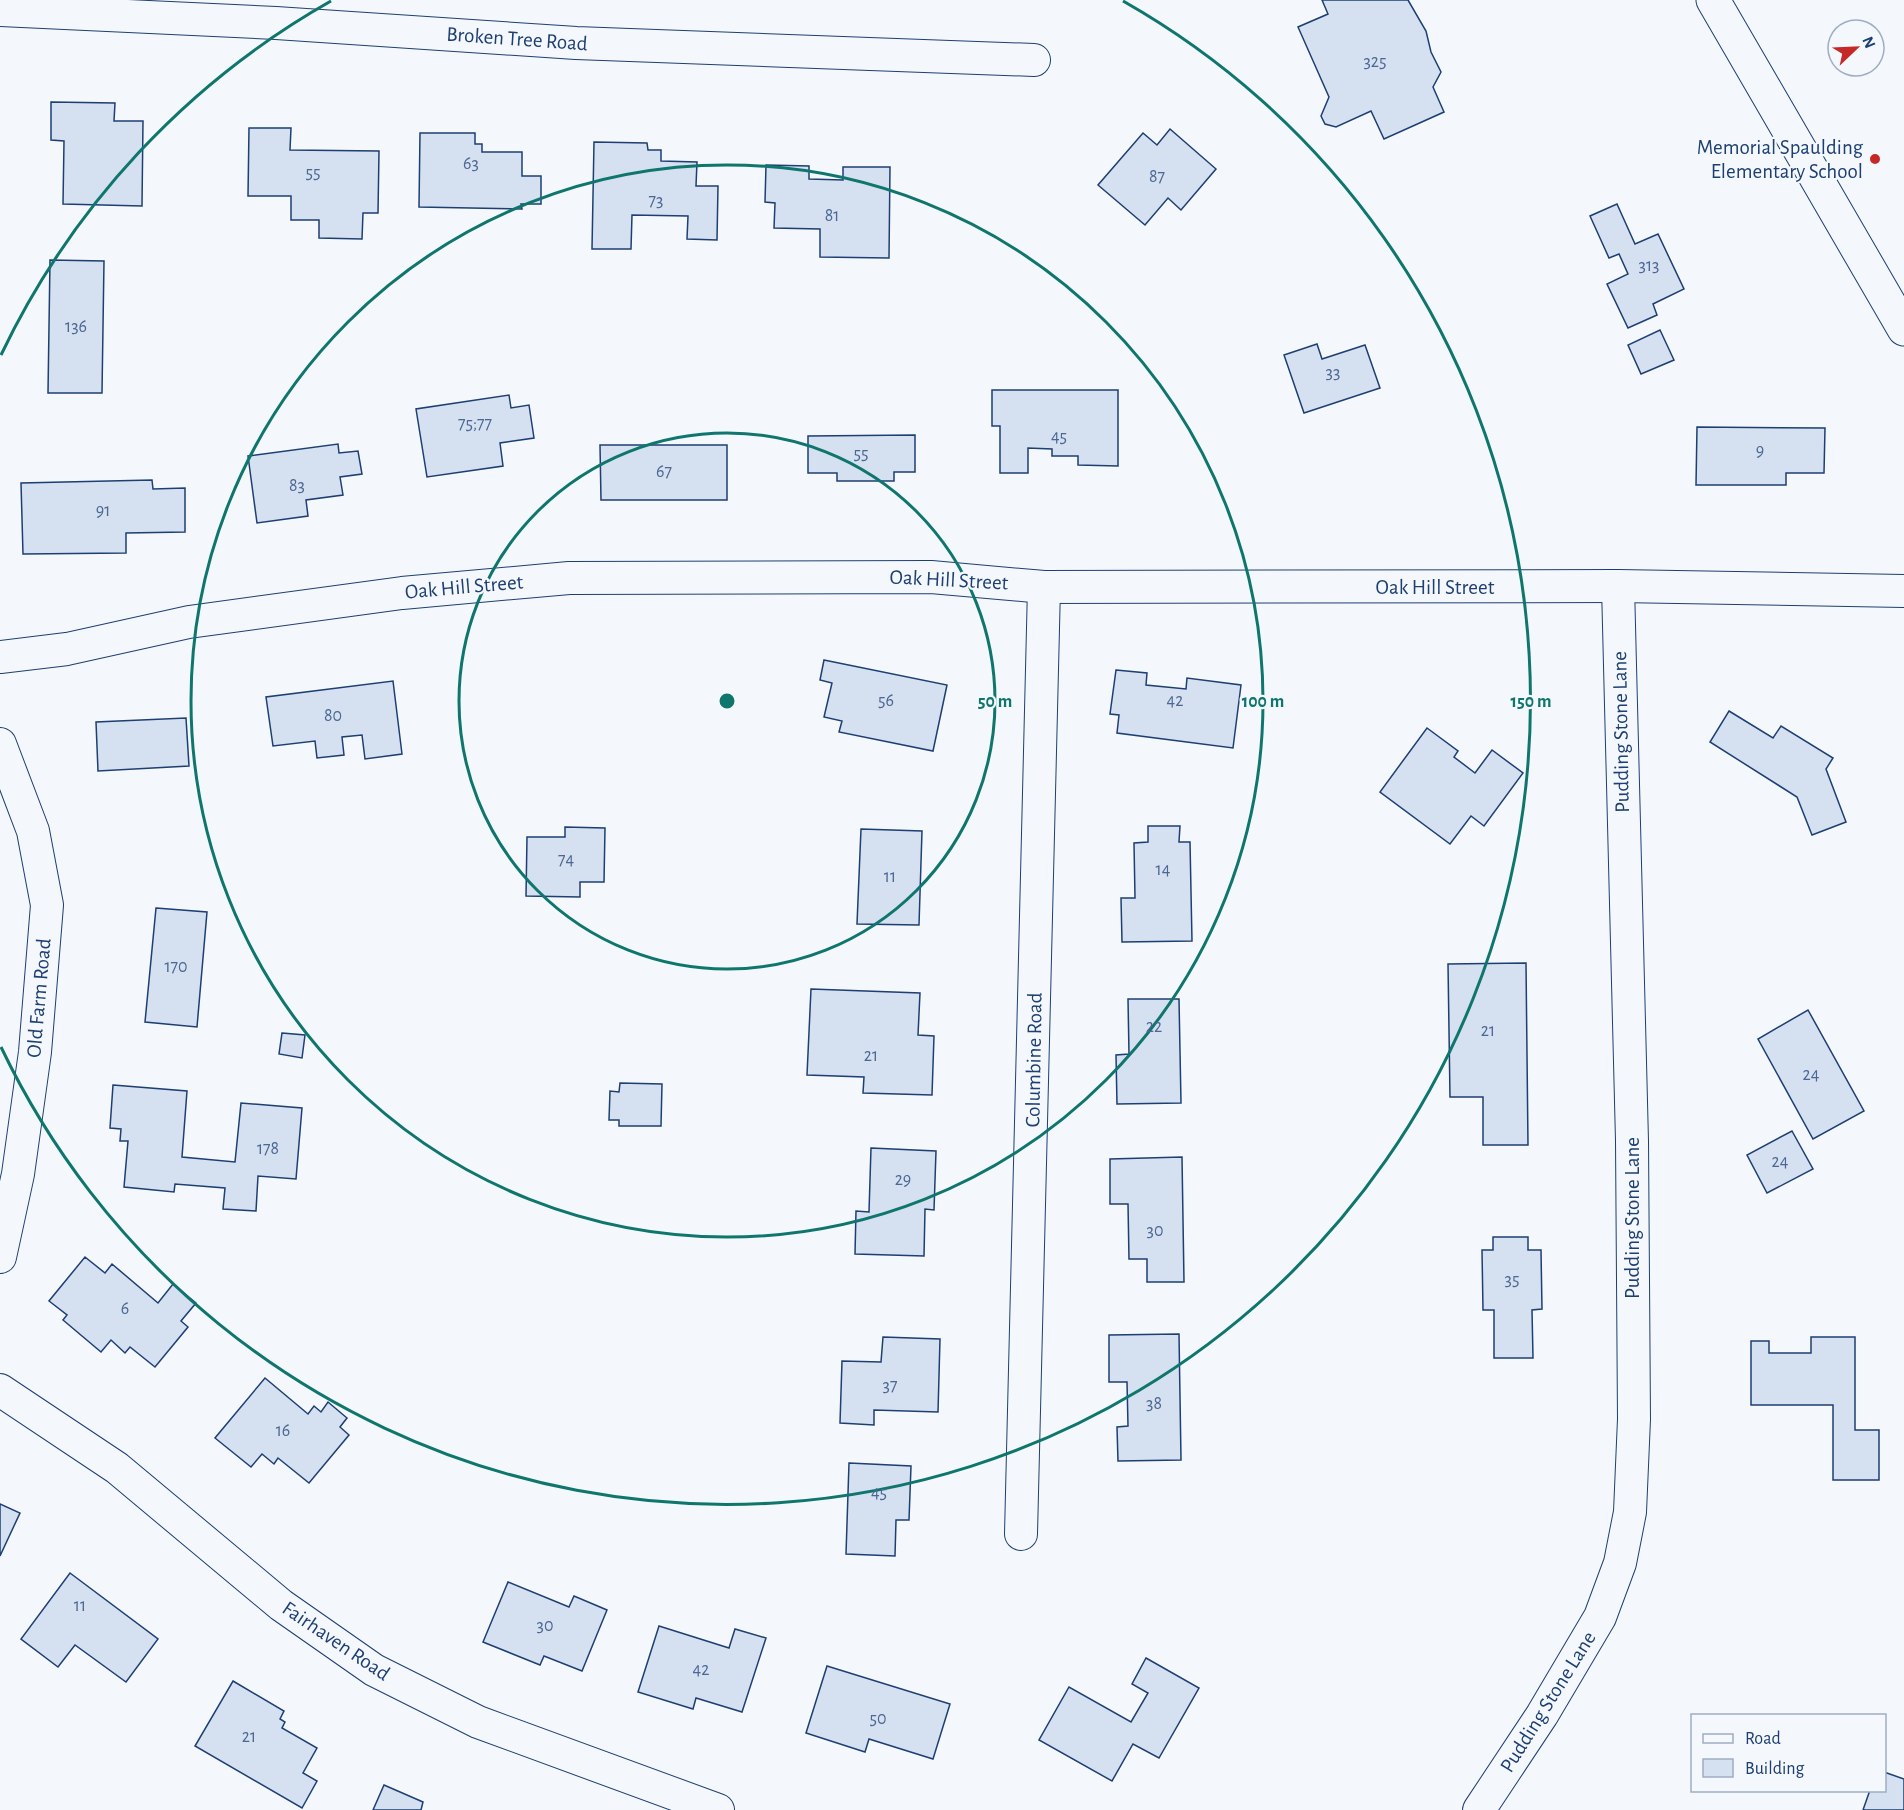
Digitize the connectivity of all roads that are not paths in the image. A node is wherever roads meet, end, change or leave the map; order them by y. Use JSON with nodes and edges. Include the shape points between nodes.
{"nodes":[{"id":1,"x":1713,"y":0,"type":"edge"},
{"id":2,"x":0,"y":10,"type":"edge"},
{"id":3,"x":1034,"y":60,"type":"dead end"},
{"id":4,"x":1904,"y":329,"type":"edge"},
{"id":5,"x":1618,"y":586,"type":"junction"},
{"id":6,"x":1044,"y":587,"type":"junction"},
{"id":7,"x":1904,"y":591,"type":"edge"},
{"id":8,"x":0,"y":657,"type":"edge"},
{"id":9,"x":0,"y":744,"type":"edge"},
{"id":10,"x":0,"y":1257,"type":"edge"},
{"id":11,"x":0,"y":1390,"type":"edge"},
{"id":12,"x":1021,"y":1534,"type":"dead end"},
{"id":13,"x":718,"y":1810,"type":"edge"},
{"id":14,"x":1479,"y":1810,"type":"edge"}],
"edges":[{"from":1,"to":4,"type":"main road"},
{"from":2,"to":3,"type":"street","name":"Broken Tree Road","via":[[576,43]]},
{"from":5,"to":6,"type":"street","name":"Oak Hill Street"},
{"from":5,"to":7,"type":"street","name":"Oak Hill Street"},
{"from":5,"to":14,"type":"street","name":"Pudding Stone Lane","via":[[1632,1141],[1634,1419],[1630,1512],[1620,1563],[1600,1617]]},
{"from":6,"to":8,"type":"street","name":"Oak Hill Street","via":[[931,577],[569,578],[402,593],[201,620],[67,649]]},
{"from":6,"to":12,"type":"street","name":"Columbine Road"},
{"from":9,"to":10,"type":"street","name":"Old Farm Road","via":[[33,831],[47,905],[35,1052],[18,1174]]},
{"from":11,"to":13,"type":"street","name":"Fairhaven Road","via":[[117,1468],[281,1605],[374,1670],[478,1722]]}]}
